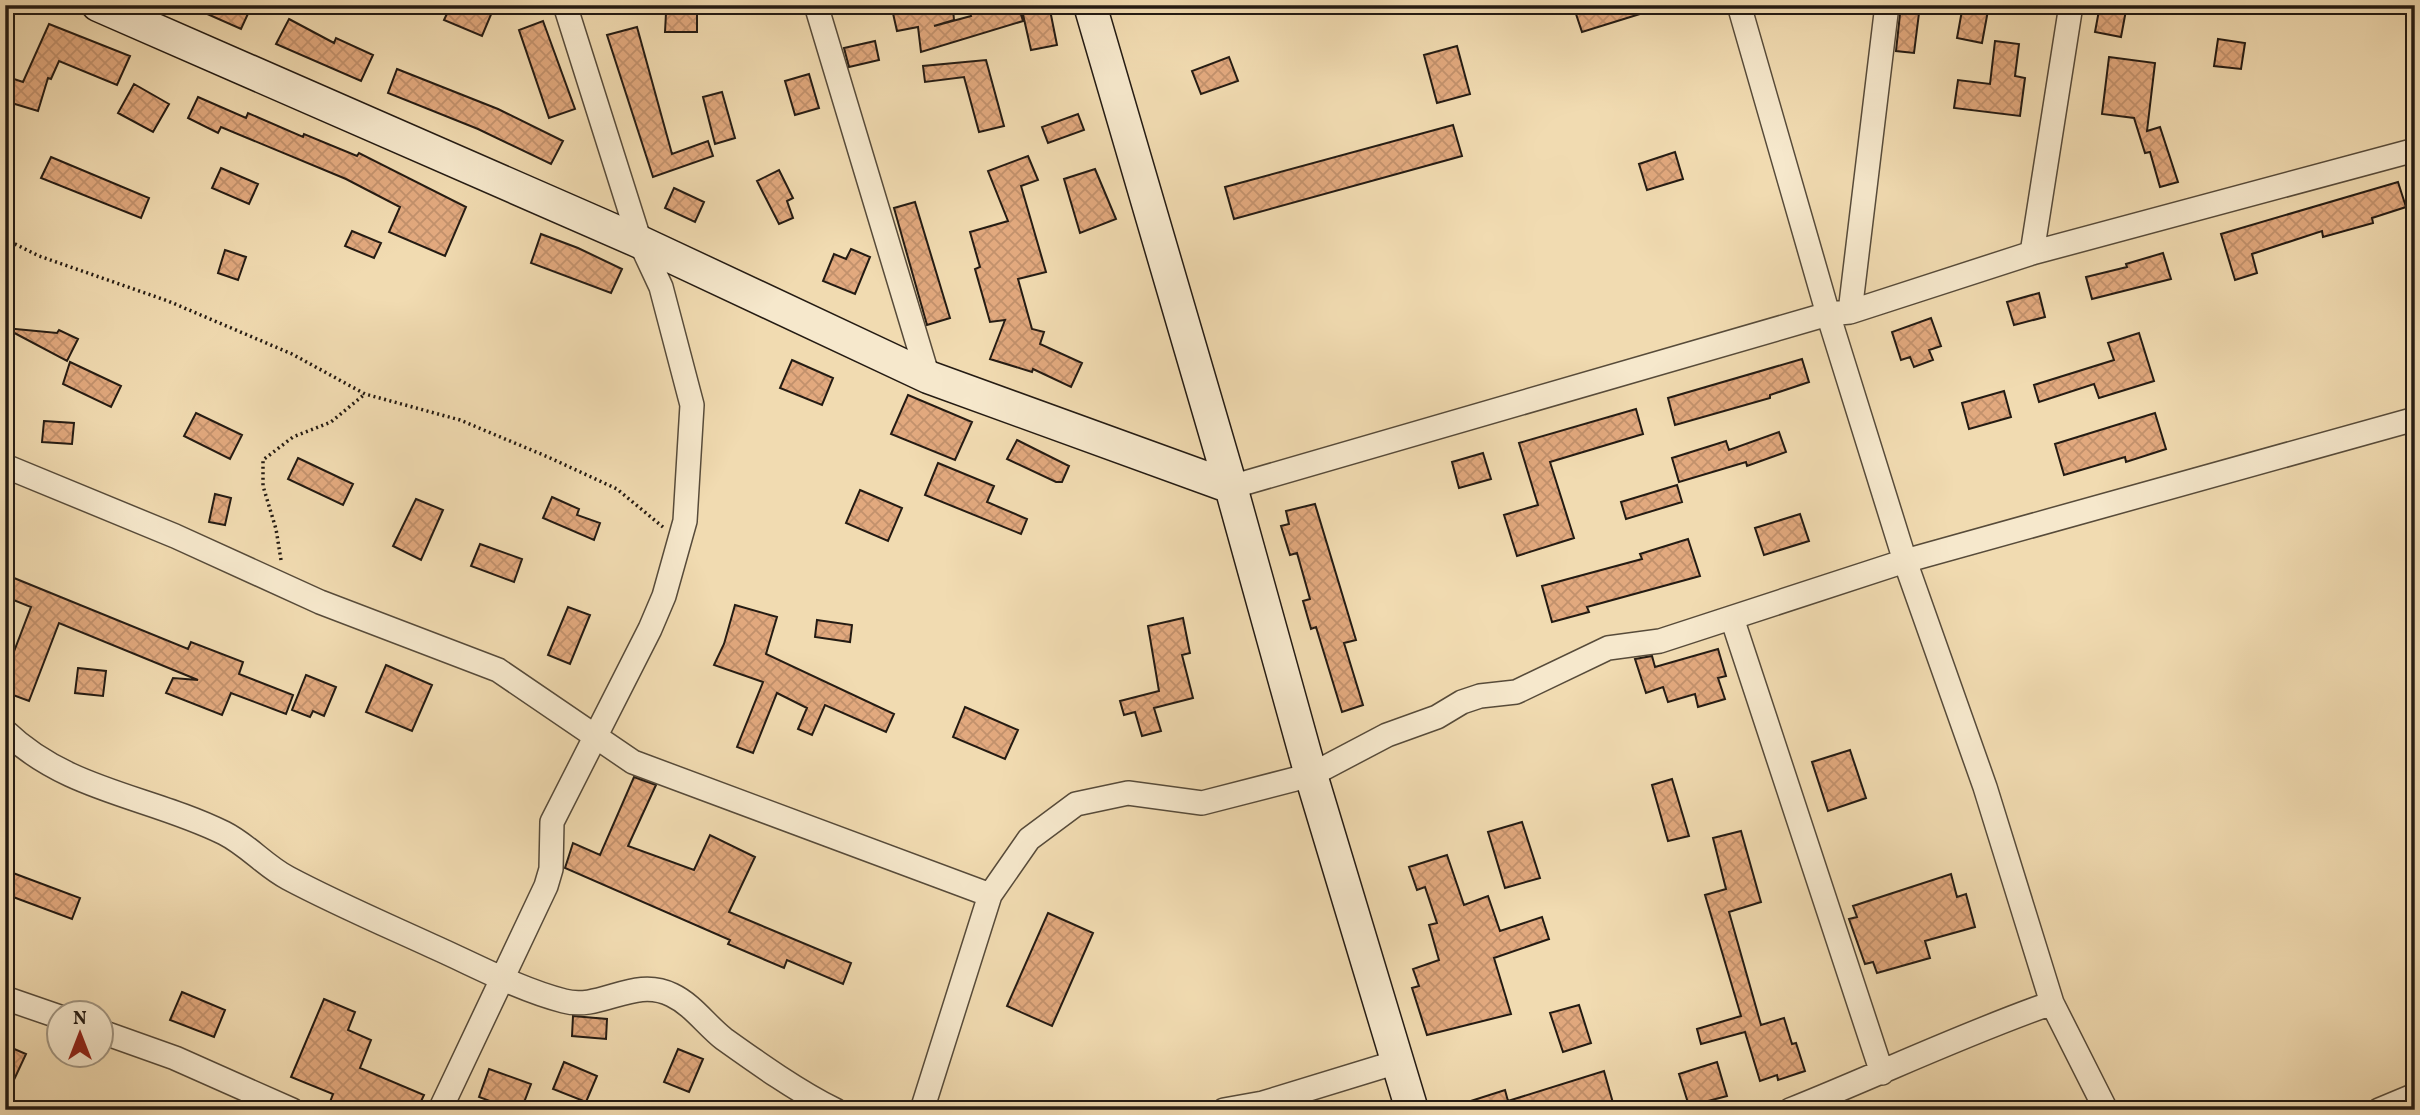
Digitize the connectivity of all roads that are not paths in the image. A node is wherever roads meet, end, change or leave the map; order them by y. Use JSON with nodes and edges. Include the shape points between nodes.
{"nodes":[{"id":1,"x":98,"y":5,"type":"edge"},
{"id":2,"x":565,"y":5,"type":"edge"},
{"id":3,"x":816,"y":5,"type":"edge"},
{"id":4,"x":1090,"y":5,"type":"edge"},
{"id":5,"x":1739,"y":5,"type":"edge"},
{"id":6,"x":1887,"y":5,"type":"edge"},
{"id":7,"x":2071,"y":5,"type":"edge"},
{"id":8,"x":2415,"y":150,"type":"edge"},
{"id":9,"x":640,"y":242,"type":"junction"},
{"id":10,"x":2032,"y":253,"type":"junction"},
{"id":11,"x":1839,"y":313,"type":"junction"},
{"id":12,"x":928,"y":377,"type":"junction"},
{"id":13,"x":2415,"y":419,"type":"edge"},
{"id":14,"x":5,"y":466,"type":"edge"},
{"id":15,"x":1231,"y":487,"type":"junction"},
{"id":16,"x":1905,"y":561,"type":"junction"},
{"id":17,"x":1732,"y":618,"type":"junction"},
{"id":18,"x":5,"y":731,"type":"edge"},
{"id":19,"x":595,"y":738,"type":"junction"},
{"id":20,"x":1311,"y":775,"type":"junction"},
{"id":21,"x":990,"y":895,"type":"junction"},
{"id":22,"x":502,"y":978,"type":"junction"},
{"id":23,"x":5,"y":998,"type":"edge"},
{"id":24,"x":2052,"y":1003,"type":"junction"},
{"id":25,"x":46,"y":1012,"type":"edge"},
{"id":26,"x":116,"y":1037,"type":"edge"},
{"id":27,"x":1396,"y":1062,"type":"junction"},
{"id":28,"x":1882,"y":1073,"type":"junction"},
{"id":29,"x":2415,"y":1095,"type":"edge"},
{"id":30,"x":292,"y":1110,"type":"edge"},
{"id":31,"x":440,"y":1110,"type":"edge"},
{"id":32,"x":835,"y":1110,"type":"edge"},
{"id":33,"x":922,"y":1110,"type":"edge"},
{"id":34,"x":1224,"y":1110,"type":"edge"},
{"id":35,"x":1412,"y":1110,"type":"edge"},
{"id":36,"x":1790,"y":1110,"type":"edge"},
{"id":37,"x":2106,"y":1110,"type":"edge"},
{"id":38,"x":2379,"y":1110,"type":"edge"}],
"edges":[{"from":1,"to":9,"type":"street"},
{"from":2,"to":9,"type":"street"},
{"from":3,"to":12,"type":"street"},
{"from":4,"to":15,"type":"street"},
{"from":5,"to":11,"type":"street"},
{"from":6,"to":11,"type":"street"},
{"from":7,"to":10,"type":"street"},
{"from":8,"to":10,"type":"street"},
{"from":9,"to":12,"type":"street"},
{"from":9,"to":19,"type":"street","via":[[661,287],[692,405],[685,521],[664,596]]},
{"from":10,"to":11,"type":"street"},
{"from":11,"to":15,"type":"street"},
{"from":11,"to":16,"type":"street"},
{"from":12,"to":15,"type":"street"},
{"from":13,"to":16,"type":"street"},
{"from":14,"to":19,"type":"street","via":[[498,670]]},
{"from":15,"to":20,"type":"street"},
{"from":16,"to":17,"type":"street"},
{"from":16,"to":24,"type":"street","via":[[1985,787]]},
{"from":17,"to":20,"type":"street","via":[[1660,640],[1608,648],[1516,692],[1462,702]]},
{"from":17,"to":28,"type":"street"},
{"from":18,"to":22,"type":"street","via":[[40,761],[66,775],[194,819],[250,849],[287,878]]},
{"from":19,"to":21,"type":"street","via":[[633,762]]},
{"from":19,"to":22,"type":"street","via":[[552,821],[548,877]]},
{"from":20,"to":21,"type":"street","via":[[1202,803],[1128,793],[1076,804],[1029,839]]},
{"from":20,"to":27,"type":"street"},
{"from":21,"to":33,"type":"street"},
{"from":22,"to":31,"type":"street"},
{"from":22,"to":32,"type":"street","via":[[576,1004],[632,990],[651,988],[671,994],[724,1039]]},
{"from":23,"to":25,"type":"street"},
{"from":24,"to":28,"type":"street","via":[[1974,1030]]},
{"from":24,"to":37,"type":"street"},
{"from":26,"to":30,"type":"street"},
{"from":27,"to":34,"type":"street","via":[[1263,1103]]},
{"from":27,"to":35,"type":"street"},
{"from":28,"to":36,"type":"street"},
{"from":29,"to":38,"type":"street"}]}
